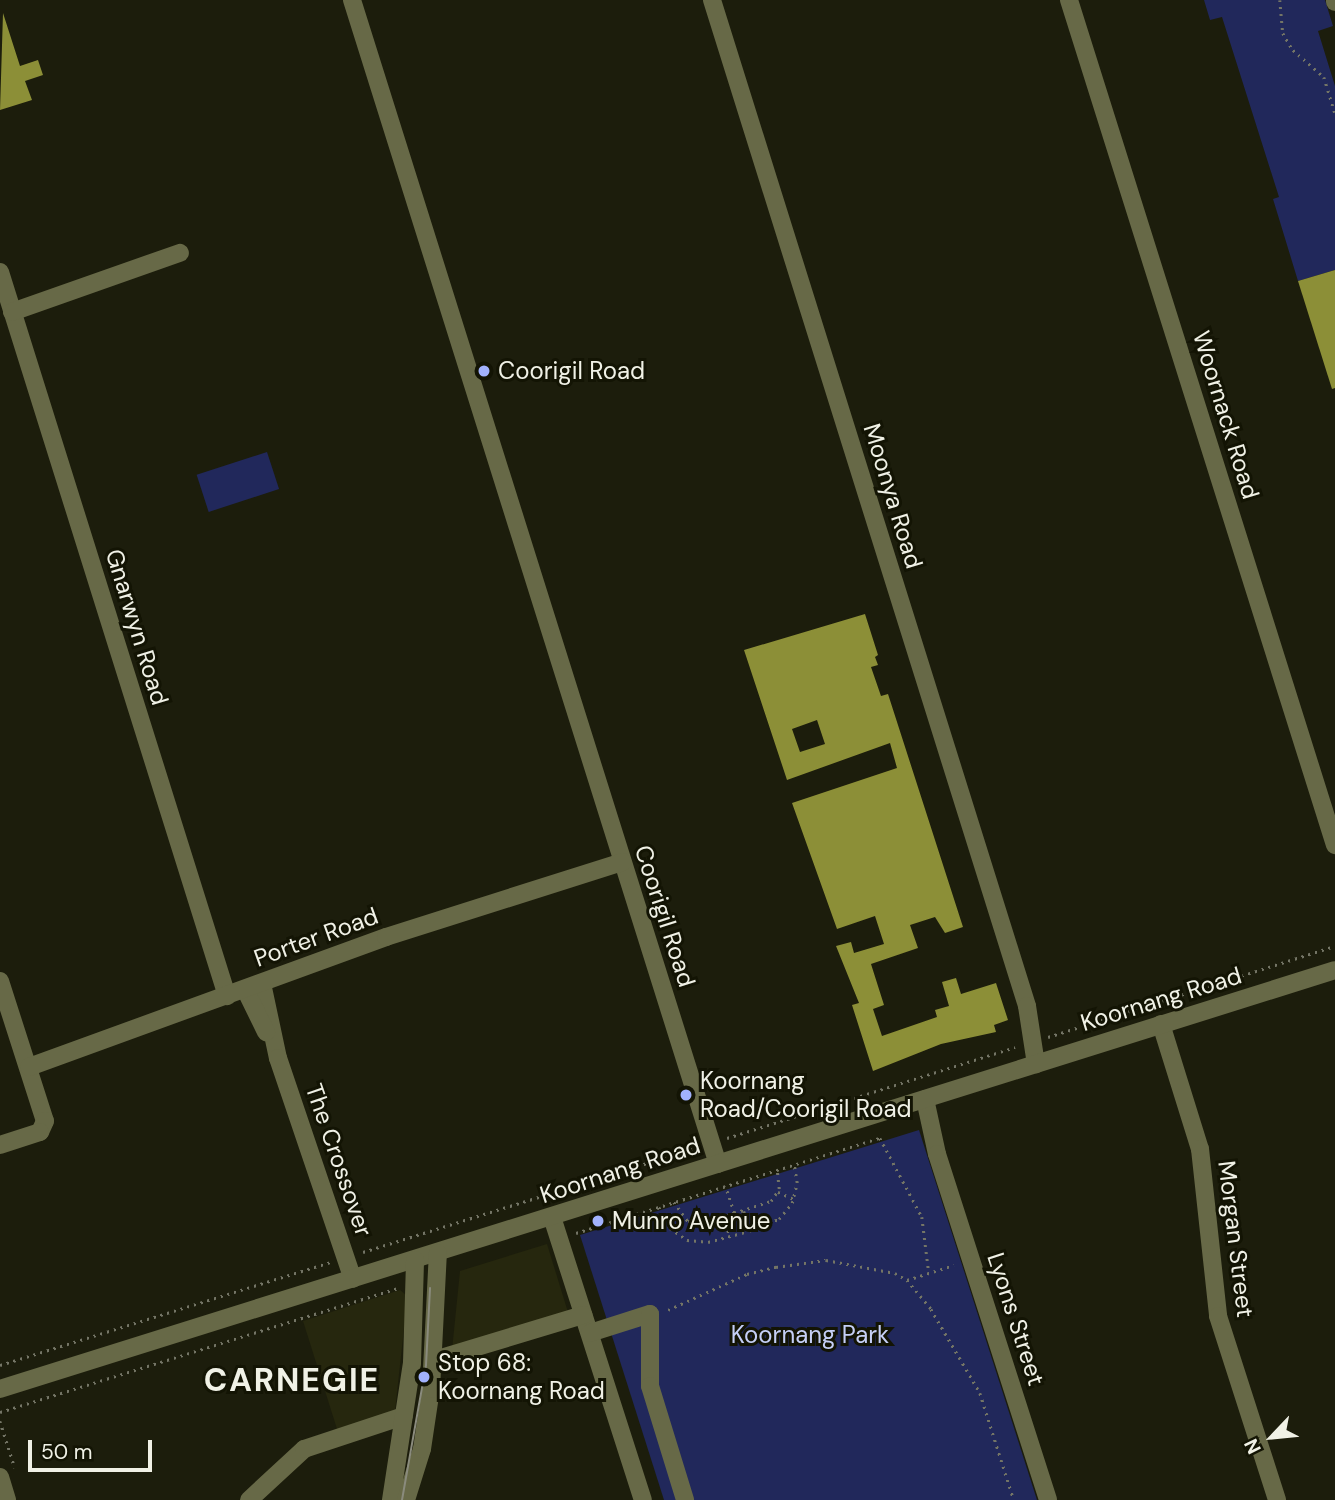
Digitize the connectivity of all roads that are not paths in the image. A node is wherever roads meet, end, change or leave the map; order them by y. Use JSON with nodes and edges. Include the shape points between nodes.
{"nodes":[{"id":1,"x":352,"y":0,"type":"edge"},
{"id":2,"x":712,"y":0,"type":"edge"},
{"id":3,"x":1069,"y":0,"type":"edge"},
{"id":4,"x":180,"y":253,"type":"dead end"},
{"id":5,"x":0,"y":272,"type":"edge"},
{"id":6,"x":12,"y":312,"type":"junction"},
{"id":7,"x":1335,"y":845,"type":"edge"},
{"id":8,"x":622,"y":862,"type":"junction"},
{"id":9,"x":1335,"y":970,"type":"edge"},
{"id":10,"x":0,"y":981,"type":"edge"},
{"id":11,"x":253,"y":986,"type":"junction"},
{"id":12,"x":227,"y":996,"type":"junction"},
{"id":13,"x":1161,"y":1024,"type":"junction"},
{"id":14,"x":1044,"y":1061,"type":"junction"},
{"id":15,"x":29,"y":1066,"type":"junction"},
{"id":16,"x":917,"y":1102,"type":"junction"},
{"id":17,"x":0,"y":1145,"type":"edge"},
{"id":18,"x":718,"y":1164,"type":"junction"},
{"id":19,"x":552,"y":1217,"type":"junction"},
{"id":20,"x":438,"y":1253,"type":"junction"},
{"id":21,"x":415,"y":1260,"type":"junction"},
{"id":22,"x":353,"y":1279,"type":"junction"},
{"id":23,"x":583,"y":1315,"type":"junction"},
{"id":24,"x":590,"y":1333,"type":"junction"},
{"id":25,"x":435,"y":1360,"type":"junction"},
{"id":26,"x":0,"y":1389,"type":"edge"},
{"id":27,"x":404,"y":1416,"type":"junction"},
{"id":28,"x":8,"y":1475,"type":"edge"},
{"id":29,"x":7,"y":1500,"type":"edge"},
{"id":30,"x":249,"y":1500,"type":"edge"},
{"id":31,"x":391,"y":1500,"type":"edge"},
{"id":32,"x":405,"y":1500,"type":"edge"},
{"id":33,"x":643,"y":1500,"type":"edge"},
{"id":34,"x":685,"y":1500,"type":"edge"},
{"id":35,"x":1048,"y":1500,"type":"edge"},
{"id":36,"x":1277,"y":1500,"type":"edge"}],
"edges":[{"from":1,"to":8,"type":"street","name":"Coorigil Road"},
{"from":2,"to":14,"type":"street","name":"Moonya Road"},
{"from":3,"to":7,"type":"street","name":"Woornack Road"},
{"from":4,"to":6,"type":"street"},
{"from":5,"to":6,"type":"street","name":"Gnarwyn Road"},
{"from":6,"to":12,"type":"street","name":"Gnarwyn Road"},
{"from":8,"to":11,"type":"street","name":"Porter Road","via":[[386,937]]},
{"from":8,"to":18,"type":"street","name":"Coorigil Road"},
{"from":9,"to":13,"type":"street","name":"Koornang Road"},
{"from":10,"to":15,"type":"street"},
{"from":11,"to":12,"type":"street","name":"Porter Road"},
{"from":11,"to":22,"type":"street","name":"The Crossover"},
{"from":12,"to":15,"type":"street","name":"Porter Road"},
{"from":13,"to":14,"type":"street","name":"Koornang Road"},
{"from":13,"to":36,"type":"street","name":"Morgan Street","via":[[1200,1149],[1218,1316]]},
{"from":14,"to":16,"type":"street","name":"Koornang Road"},
{"from":15,"to":17,"type":"street","via":[[45,1126]]},
{"from":16,"to":18,"type":"street","name":"Koornang Road"},
{"from":16,"to":35,"type":"street","name":"Lyons Street"},
{"from":18,"to":19,"type":"street","name":"Koornang Road"},
{"from":19,"to":20,"type":"street","name":"Koornang Road"},
{"from":19,"to":23,"type":"street"},
{"from":20,"to":21,"type":"street","name":"Koornang Road"},
{"from":20,"to":25,"type":"street"},
{"from":21,"to":22,"type":"street","name":"Koornang Road"},
{"from":21,"to":27,"type":"street","via":[[415,1328]]},
{"from":22,"to":26,"type":"street","name":"Koornang Road"},
{"from":23,"to":24,"type":"street"},
{"from":23,"to":25,"type":"street"},
{"from":24,"to":33,"type":"street"},
{"from":24,"to":34,"type":"street","via":[[650,1314],[650,1386]]},
{"from":25,"to":32,"type":"street","via":[[422,1449]]},
{"from":27,"to":30,"type":"street","via":[[304,1449]]},
{"from":27,"to":31,"type":"street"},
{"from":28,"to":29,"type":"street"}]}
